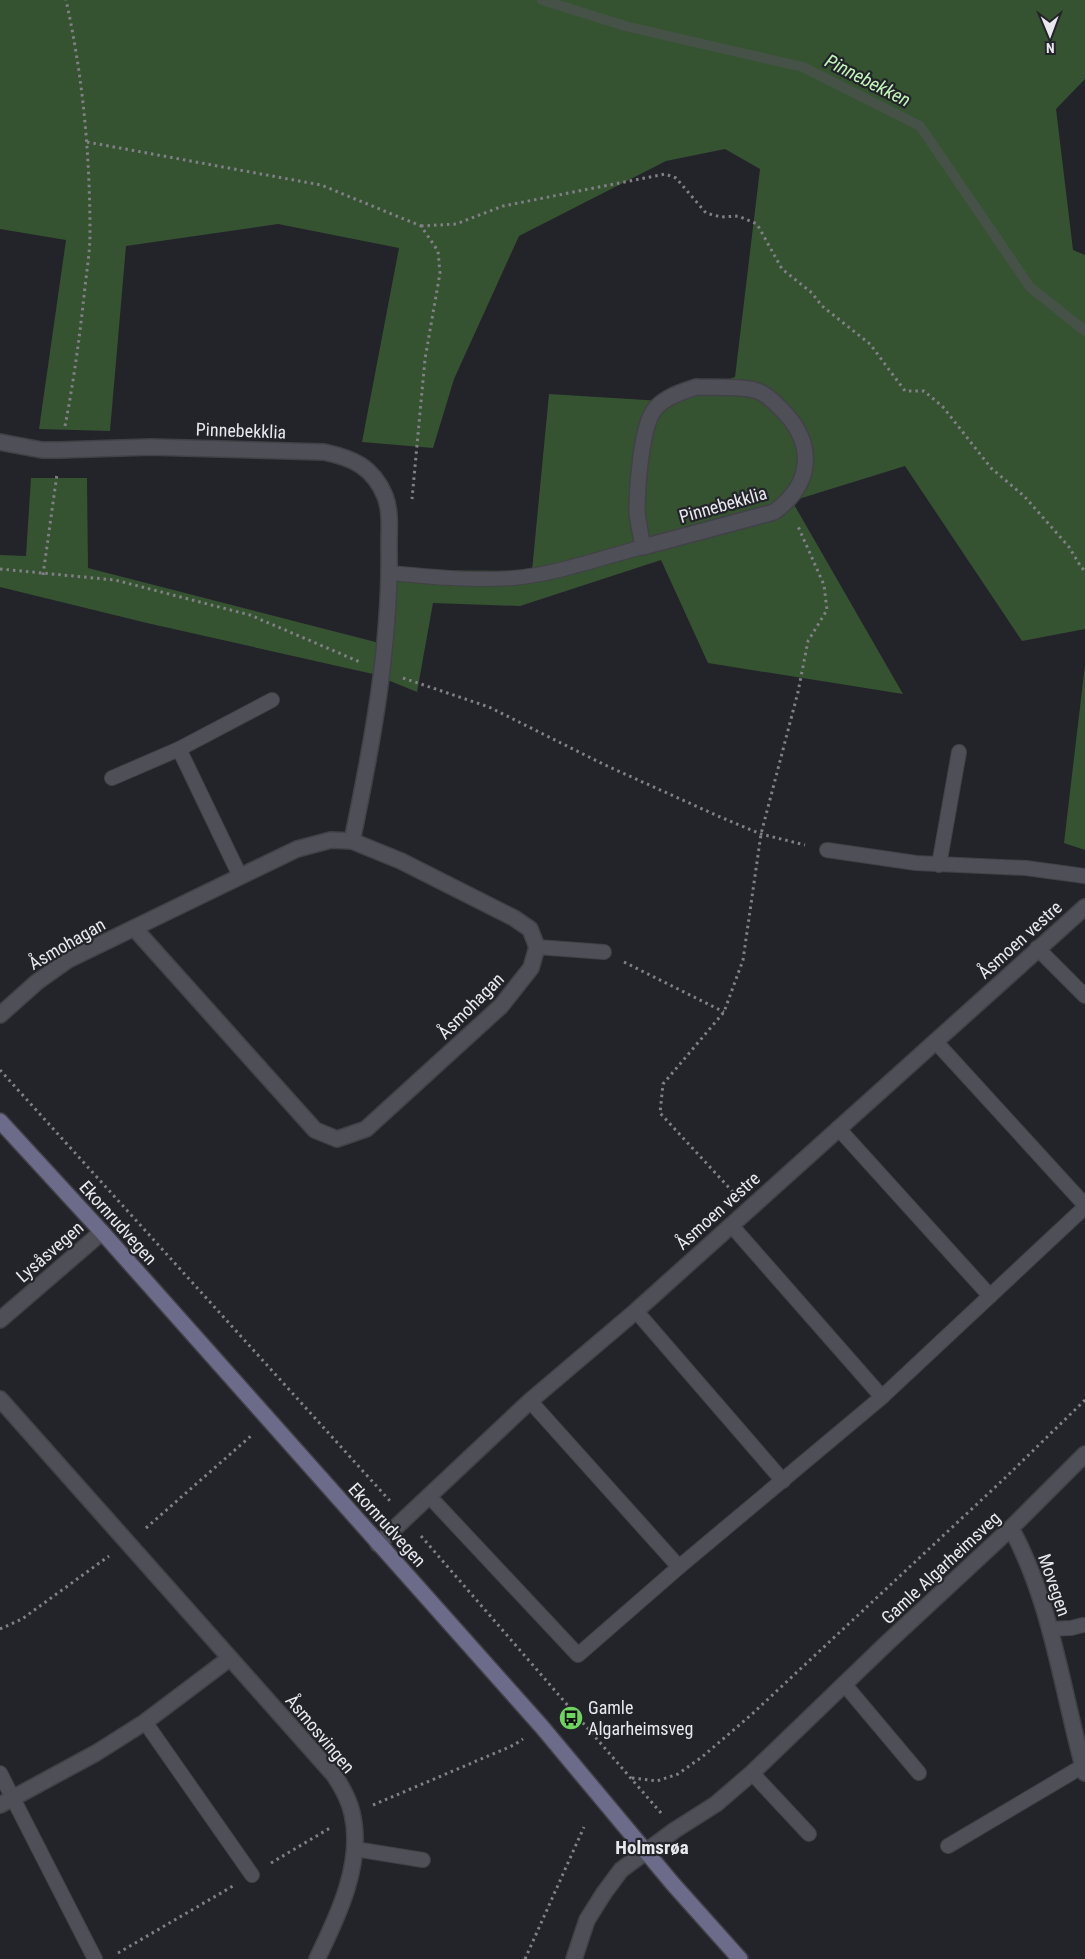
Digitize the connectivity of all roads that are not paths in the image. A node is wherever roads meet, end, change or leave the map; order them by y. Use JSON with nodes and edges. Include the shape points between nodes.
{"nodes":[{"id":1,"x":0,"y":442,"type":"edge"},
{"id":2,"x":643,"y":546,"type":"junction"},
{"id":3,"x":390,"y":573,"type":"junction"},
{"id":4,"x":272,"y":700,"type":"dead end"},
{"id":5,"x":179,"y":749,"type":"junction"},
{"id":6,"x":959,"y":752,"type":"dead end"},
{"id":7,"x":112,"y":778,"type":"dead end"},
{"id":8,"x":352,"y":841,"type":"junction"},
{"id":9,"x":827,"y":850,"type":"road end"},
{"id":10,"x":939,"y":865,"type":"junction"},
{"id":11,"x":240,"y":876,"type":"junction"},
{"id":12,"x":1085,"y":876,"type":"edge"},
{"id":13,"x":1085,"y":907,"type":"edge"},
{"id":14,"x":134,"y":928,"type":"junction"},
{"id":15,"x":537,"y":947,"type":"junction"},
{"id":16,"x":1037,"y":948,"type":"junction"},
{"id":17,"x":604,"y":952,"type":"road end"},
{"id":18,"x":1085,"y":996,"type":"edge"},
{"id":19,"x":0,"y":1015,"type":"edge"},
{"id":20,"x":935,"y":1041,"type":"junction"},
{"id":21,"x":0,"y":1121,"type":"edge"},
{"id":22,"x":838,"y":1128,"type":"junction"},
{"id":23,"x":1085,"y":1206,"type":"edge"},
{"id":24,"x":731,"y":1225,"type":"junction"},
{"id":25,"x":102,"y":1232,"type":"junction"},
{"id":26,"x":990,"y":1296,"type":"junction"},
{"id":27,"x":636,"y":1311,"type":"junction"},
{"id":28,"x":0,"y":1320,"type":"edge"},
{"id":29,"x":882,"y":1397,"type":"junction"},
{"id":30,"x":0,"y":1399,"type":"edge"},
{"id":31,"x":530,"y":1400,"type":"junction"},
{"id":32,"x":1085,"y":1454,"type":"edge"},
{"id":33,"x":783,"y":1481,"type":"junction"},
{"id":34,"x":429,"y":1496,"type":"junction"},
{"id":35,"x":1011,"y":1528,"type":"junction"},
{"id":36,"x":378,"y":1544,"type":"junction"},
{"id":37,"x":679,"y":1567,"type":"junction"},
{"id":38,"x":1083,"y":1625,"type":"dead end"},
{"id":39,"x":1049,"y":1629,"type":"junction"},
{"id":40,"x":230,"y":1658,"type":"junction"},
{"id":41,"x":845,"y":1685,"type":"junction"},
{"id":42,"x":144,"y":1722,"type":"junction"},
{"id":43,"x":1084,"y":1769,"type":"edge"},
{"id":44,"x":0,"y":1773,"type":"edge"},
{"id":45,"x":752,"y":1773,"type":"junction"},
{"id":46,"x":919,"y":1773,"type":"dead end"},
{"id":47,"x":7,"y":1802,"type":"edge"},
{"id":48,"x":809,"y":1834,"type":"dead end"},
{"id":49,"x":948,"y":1846,"type":"dead end"},
{"id":50,"x":354,"y":1850,"type":"junction"},
{"id":51,"x":645,"y":1851,"type":"junction"},
{"id":52,"x":423,"y":1860,"type":"dead end"},
{"id":53,"x":252,"y":1875,"type":"dead end"},
{"id":54,"x":95,"y":1959,"type":"edge"},
{"id":55,"x":317,"y":1959,"type":"edge"},
{"id":56,"x":574,"y":1959,"type":"edge"},
{"id":57,"x":740,"y":1959,"type":"edge"}],
"edges":[{"from":1,"to":3,"type":"street","name":"Pinnebekklia","via":[[42,450],[151,447],[324,452],[342,456],[365,466],[384,494],[390,520]]},
{"from":2,"to":2,"type":"street","name":"Pinnebekklia","via":[[774,512],[787,503],[804,471],[806,450],[800,434],[786,414],[768,397],[754,390],[696,387],[678,393],[654,410],[647,427],[639,476],[637,513]]},
{"from":2,"to":3,"type":"lane","name":"Pinnebekklia","via":[[557,570],[513,578],[441,578]]},
{"from":3,"to":8,"type":"street","name":"Pinnebekklia","via":[[381,671]]},
{"from":4,"to":5,"type":"lane"},
{"from":5,"to":7,"type":"lane"},
{"from":5,"to":11,"type":"lane"},
{"from":6,"to":10,"type":"lane"},
{"from":8,"to":11,"type":"street","name":"Åsmohagan","via":[[331,840],[297,849]]},
{"from":8,"to":15,"type":"street","name":"Åsmohagan","via":[[401,861],[514,918],[530,929]]},
{"from":9,"to":10,"type":"lane"},
{"from":10,"to":12,"type":"lane","via":[[1026,868]]},
{"from":11,"to":14,"type":"street","name":"Åsmohagan"},
{"from":13,"to":16,"type":"street","name":"Åsmoen vestre"},
{"from":14,"to":15,"type":"street","name":"Åsmohagan","via":[[315,1130],[337,1139],[366,1129],[501,1006],[531,968]]},
{"from":14,"to":19,"type":"street","name":"Åsmohagan","via":[[68,960]]},
{"from":15,"to":17,"type":"lane"},
{"from":16,"to":18,"type":"lane"},
{"from":16,"to":20,"type":"street","name":"Åsmoen vestre"},
{"from":20,"to":22,"type":"street","name":"Åsmoen vestre"},
{"from":20,"to":23,"type":"lane"},
{"from":21,"to":25,"type":"main road","name":"Ekornrudvegen"},
{"from":22,"to":24,"type":"street","name":"Åsmoen vestre"},
{"from":22,"to":26,"type":"lane"},
{"from":23,"to":26,"type":"lane"},
{"from":24,"to":27,"type":"street","name":"Åsmoen vestre"},
{"from":24,"to":29,"type":"lane"},
{"from":25,"to":28,"type":"street","name":"Lysåsvegen"},
{"from":25,"to":36,"type":"main road","name":"Ekornrudvegen"},
{"from":26,"to":29,"type":"lane"},
{"from":27,"to":31,"type":"street","name":"Åsmoen vestre"},
{"from":27,"to":33,"type":"lane"},
{"from":29,"to":33,"type":"lane"},
{"from":30,"to":40,"type":"street","name":"Åsmosvingen"},
{"from":31,"to":34,"type":"street","name":"Åsmoen vestre"},
{"from":31,"to":37,"type":"lane"},
{"from":32,"to":35,"type":"street","name":"Gamle Algarheimsveg"},
{"from":33,"to":37,"type":"lane"},
{"from":34,"to":36,"type":"street","name":"Åsmoen vestre"},
{"from":34,"to":37,"type":"lane","via":[[578,1655]]},
{"from":35,"to":39,"type":"street","name":"Movegen","via":[[1032,1574]]},
{"from":35,"to":41,"type":"street","name":"Gamle Algarheimsveg"},
{"from":36,"to":51,"type":"main road","name":"Ekornrudvegen","via":[[542,1727]]},
{"from":38,"to":39,"type":"lane"},
{"from":39,"to":43,"type":"street","name":"Movegen"},
{"from":40,"to":42,"type":"street"},
{"from":40,"to":50,"type":"street","name":"Åsmosvingen","via":[[342,1788],[353,1814]]},
{"from":41,"to":45,"type":"street","name":"Gamle Algarheimsveg"},
{"from":41,"to":46,"type":"lane"},
{"from":42,"to":47,"type":"street","via":[[96,1753]]},
{"from":42,"to":53,"type":"lane"},
{"from":43,"to":49,"type":"lane"},
{"from":44,"to":47,"type":"lane"},
{"from":45,"to":48,"type":"lane"},
{"from":45,"to":51,"type":"street","name":"Gamle Algarheimsveg","via":[[716,1804]]},
{"from":47,"to":54,"type":"lane"},
{"from":50,"to":52,"type":"lane"},
{"from":50,"to":55,"type":"street","name":"Åsmosvingen","via":[[350,1877]]},
{"from":51,"to":56,"type":"street","name":"Gamle Algarheimsveg","via":[[622,1870],[600,1898],[587,1920]]},
{"from":51,"to":57,"type":"main road","name":"Ekornrudvegen"}]}
